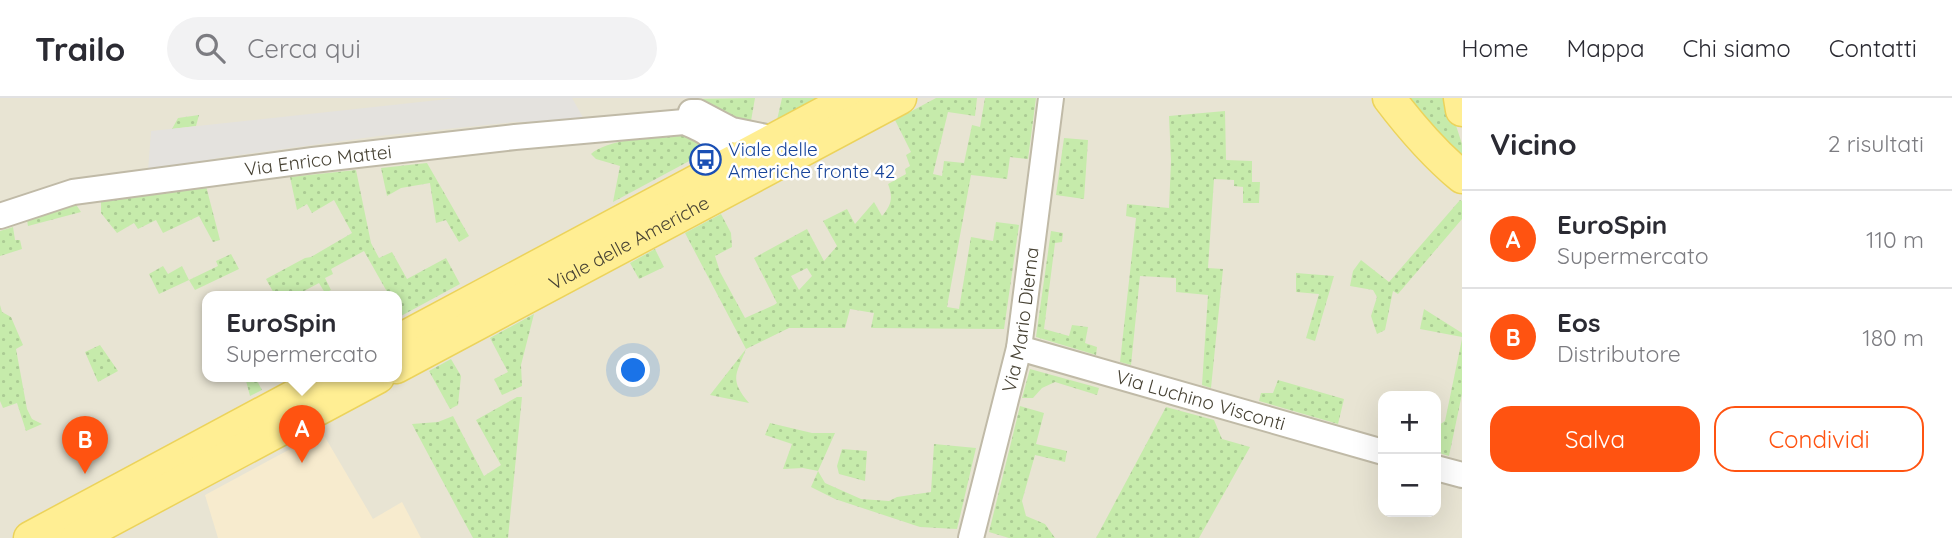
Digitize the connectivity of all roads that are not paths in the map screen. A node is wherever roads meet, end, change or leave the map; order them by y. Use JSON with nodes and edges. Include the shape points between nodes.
{"nodes":[{"id":1,"x":852,"y":98,"type":"edge"},
{"id":2,"x":900,"y":98,"type":"edge"},
{"id":3,"x":1051,"y":98,"type":"edge"},
{"id":4,"x":1389,"y":98,"type":"edge"},
{"id":5,"x":1460,"y":98,"type":"edge"},
{"id":6,"x":1462,"y":110,"type":"edge"},
{"id":7,"x":639,"y":126,"type":"junction"},
{"id":8,"x":776,"y":139,"type":"junction"},
{"id":9,"x":721,"y":169,"type":"junction"},
{"id":10,"x":1462,"y":177,"type":"edge"},
{"id":11,"x":0,"y":216,"type":"edge"},
{"id":12,"x":402,"y":339,"type":"edge"},
{"id":13,"x":1019,"y":348,"type":"junction"},
{"id":14,"x":402,"y":364,"type":"edge"},
{"id":15,"x":321,"y":382,"type":"edge"},
{"id":16,"x":369,"y":382,"type":"edge"},
{"id":17,"x":1378,"y":451,"type":"edge"},
{"id":18,"x":1441,"y":469,"type":"edge"},
{"id":19,"x":1462,"y":475,"type":"edge"},
{"id":20,"x":30,"y":538,"type":"edge"},
{"id":21,"x":77,"y":538,"type":"edge"},
{"id":22,"x":971,"y":538,"type":"edge"}],
"edges":[{"from":1,"to":8,"type":"main road","name":"Viale delle Americhe"},
{"from":2,"to":14,"type":"main road","name":"Viale delle Americhe"},
{"from":3,"to":13,"type":"street","name":"Via Mario Dierna"},
{"from":4,"to":10,"type":"main road","via":[[1442,161]]},
{"from":5,"to":6,"type":"main road"},
{"from":7,"to":8,"type":"street","via":[[663,113],[698,112],[732,130]]},
{"from":7,"to":9,"type":"street","name":"Via Enrico Mattei","via":[[684,122],[702,130],[720,150]]},
{"from":7,"to":11,"type":"street","name":"Via Enrico Mattei","via":[[326,158],[73,192]]},
{"from":8,"to":9,"type":"main road","name":"Viale delle Americhe"},
{"from":9,"to":12,"type":"main road","name":"Viale delle Americhe"},
{"from":13,"to":17,"type":"street","name":"Via Luchino Visconti"},
{"from":13,"to":22,"type":"street","name":"Via Mario Dierna"},
{"from":15,"to":20,"type":"main road"},
{"from":16,"to":21,"type":"main road"},
{"from":18,"to":19,"type":"street"}]}
